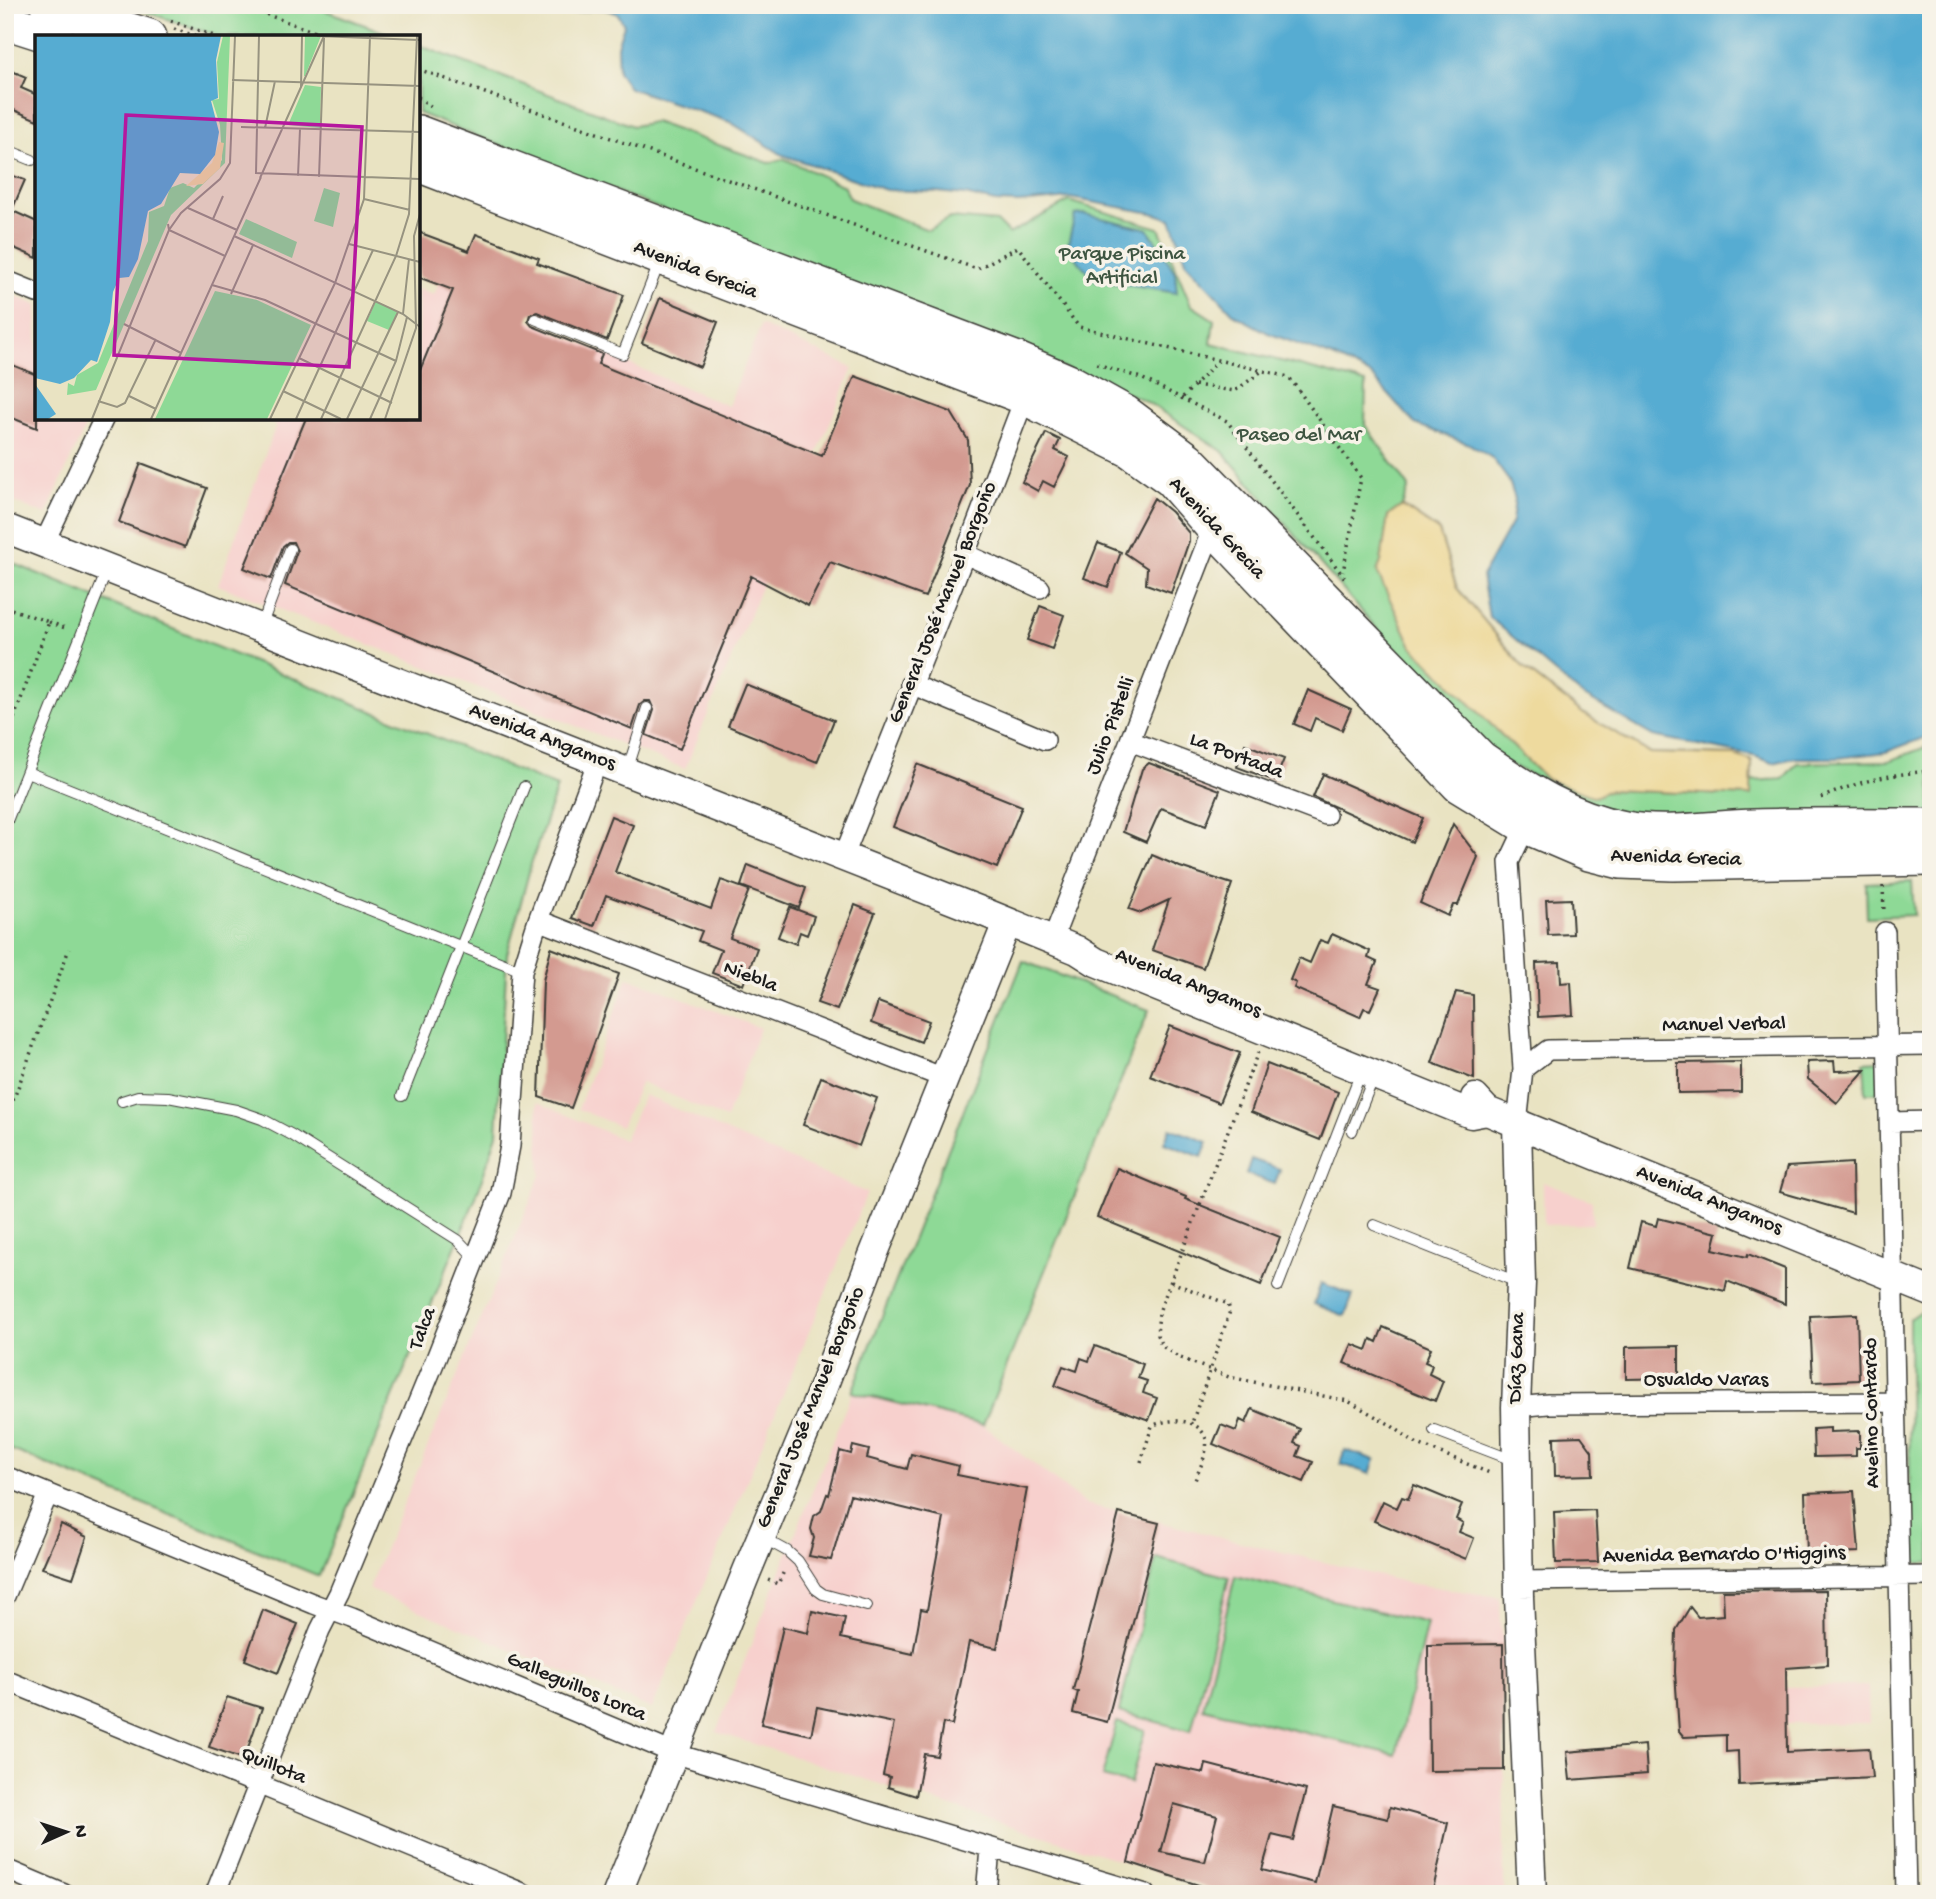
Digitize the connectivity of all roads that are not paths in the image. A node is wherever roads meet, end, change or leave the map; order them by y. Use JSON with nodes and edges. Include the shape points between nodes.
{"nodes":[{"id":1,"x":48,"y":5,"type":"edge"},
{"id":2,"x":5,"y":21,"type":"edge"},
{"id":3,"x":49,"y":35,"type":"edge"},
{"id":4,"x":143,"y":35,"type":"edge"},
{"id":5,"x":430,"y":123,"type":"edge"},
{"id":6,"x":5,"y":149,"type":"edge"},
{"id":7,"x":33,"y":160,"type":"dead end"},
{"id":8,"x":420,"y":165,"type":"edge"},
{"id":9,"x":661,"y":258,"type":"junction"},
{"id":10,"x":5,"y":280,"type":"edge"},
{"id":11,"x":35,"y":292,"type":"edge"},
{"id":12,"x":535,"y":319,"type":"dead end"},
{"id":13,"x":1073,"y":384,"type":"junction"},
{"id":14,"x":1025,"y":397,"type":"junction"},
{"id":15,"x":103,"y":420,"type":"edge"},
{"id":16,"x":1213,"y":527,"type":"junction"},
{"id":17,"x":5,"y":528,"type":"edge"},
{"id":18,"x":44,"y":544,"type":"junction"},
{"id":19,"x":290,"y":549,"type":"dead end"},
{"id":20,"x":965,"y":554,"type":"junction"},
{"id":21,"x":107,"y":569,"type":"junction"},
{"id":22,"x":1040,"y":588,"type":"dead end"},
{"id":23,"x":260,"y":628,"type":"junction"},
{"id":24,"x":911,"y":684,"type":"junction"},
{"id":25,"x":647,"y":708,"type":"dead end"},
{"id":26,"x":1045,"y":740,"type":"dead end"},
{"id":27,"x":1130,"y":741,"type":"junction"},
{"id":28,"x":598,"y":760,"type":"junction"},
{"id":29,"x":627,"y":771,"type":"junction"},
{"id":30,"x":27,"y":772,"type":"junction"},
{"id":31,"x":524,"y":787,"type":"dead end"},
{"id":32,"x":1326,"y":815,"type":"dead end"},
{"id":33,"x":5,"y":825,"type":"edge"},
{"id":34,"x":1526,"y":826,"type":"junction"},
{"id":35,"x":1931,"y":826,"type":"edge"},
{"id":36,"x":843,"y":858,"type":"junction"},
{"id":37,"x":1931,"y":858,"type":"edge"},
{"id":38,"x":538,"y":920,"type":"junction"},
{"id":39,"x":1007,"y":923,"type":"junction"},
{"id":40,"x":1885,"y":932,"type":"road end"},
{"id":41,"x":1064,"y":945,"type":"junction"},
{"id":42,"x":462,"y":946,"type":"junction"},
{"id":43,"x":522,"y":971,"type":"junction"},
{"id":44,"x":1931,"y":1045,"type":"edge"},
{"id":45,"x":1888,"y":1046,"type":"junction"},
{"id":46,"x":1523,"y":1069,"type":"junction"},
{"id":47,"x":1368,"y":1072,"type":"junction"},
{"id":48,"x":944,"y":1078,"type":"junction"},
{"id":49,"x":402,"y":1096,"type":"dead end"},
{"id":50,"x":122,"y":1101,"type":"dead end"},
{"id":51,"x":1488,"y":1111,"type":"junction"},
{"id":52,"x":1931,"y":1121,"type":"edge"},
{"id":53,"x":1890,"y":1122,"type":"junction"},
{"id":54,"x":1517,"y":1124,"type":"junction"},
{"id":55,"x":1352,"y":1131,"type":"dead end"},
{"id":56,"x":1374,"y":1225,"type":"dead end"},
{"id":57,"x":475,"y":1258,"type":"junction"},
{"id":58,"x":1893,"y":1277,"type":"junction"},
{"id":59,"x":1521,"y":1283,"type":"junction"},
{"id":60,"x":1278,"y":1286,"type":"dead end"},
{"id":61,"x":1931,"y":1292,"type":"edge"},
{"id":62,"x":1895,"y":1402,"type":"junction"},
{"id":63,"x":1516,"y":1407,"type":"junction"},
{"id":64,"x":1434,"y":1430,"type":"dead end"},
{"id":65,"x":1517,"y":1473,"type":"junction"},
{"id":66,"x":5,"y":1476,"type":"edge"},
{"id":67,"x":48,"y":1494,"type":"junction"},
{"id":68,"x":761,"y":1538,"type":"junction"},
{"id":69,"x":1899,"y":1576,"type":"junction"},
{"id":70,"x":1931,"y":1576,"type":"edge"},
{"id":71,"x":1519,"y":1581,"type":"junction"},
{"id":72,"x":5,"y":1596,"type":"edge"},
{"id":73,"x":867,"y":1606,"type":"dead end"},
{"id":74,"x":331,"y":1611,"type":"junction"},
{"id":75,"x":5,"y":1681,"type":"edge"},
{"id":76,"x":673,"y":1753,"type":"junction"},
{"id":77,"x":258,"y":1786,"type":"junction"},
{"id":78,"x":990,"y":1849,"type":"junction"},
{"id":79,"x":5,"y":1869,"type":"edge"},
{"id":80,"x":64,"y":1894,"type":"edge"},
{"id":81,"x":215,"y":1894,"type":"edge"},
{"id":82,"x":525,"y":1894,"type":"edge"},
{"id":83,"x":617,"y":1894,"type":"edge"},
{"id":84,"x":986,"y":1894,"type":"edge"},
{"id":85,"x":1146,"y":1894,"type":"edge"},
{"id":86,"x":1532,"y":1894,"type":"edge"},
{"id":87,"x":1906,"y":1894,"type":"edge"}],
"edges":[{"from":1,"to":4,"type":"highway"},
{"from":2,"to":3,"type":"highway"},
{"from":5,"to":13,"type":"highway","name":"Avenida Grecia"},
{"from":6,"to":7,"type":"lane"},
{"from":8,"to":9,"type":"highway","name":"Avenida Grecia"},
{"from":9,"to":12,"type":"lane","via":[[623,354]]},
{"from":9,"to":14,"type":"highway","name":"Avenida Grecia"},
{"from":10,"to":11,"type":"street"},
{"from":13,"to":14,"type":"street","via":[[1045,384]]},
{"from":13,"to":35,"type":"highway","name":"Avenida Grecia","via":[[1125,413],[1188,460],[1481,759],[1537,797],[1626,829]]},
{"from":14,"to":16,"type":"highway","name":"Avenida Grecia","via":[[1129,449],[1171,479]]},
{"from":14,"to":20,"type":"street","name":"General José Manuel Borgoño"},
{"from":15,"to":18,"type":"street"},
{"from":16,"to":27,"type":"street","name":"Julio Pistelli"},
{"from":16,"to":34,"type":"highway","name":"Avenida Grecia","via":[[1459,785]]},
{"from":17,"to":18,"type":"main road","name":"Avenida Angamos"},
{"from":18,"to":21,"type":"main road","name":"Avenida Angamos"},
{"from":19,"to":23,"type":"lane"},
{"from":20,"to":22,"type":"street"},
{"from":20,"to":24,"type":"street","name":"General José Manuel Borgoño"},
{"from":21,"to":23,"type":"main road","name":"Avenida Angamos"},
{"from":21,"to":30,"type":"lane"},
{"from":23,"to":28,"type":"main road","name":"Avenida Angamos"},
{"from":24,"to":26,"type":"street"},
{"from":24,"to":36,"type":"street","name":"General José Manuel Borgoño"},
{"from":25,"to":29,"type":"lane"},
{"from":27,"to":32,"type":"street","name":"La Portada"},
{"from":27,"to":41,"type":"street","name":"Julio Pistelli"},
{"from":28,"to":29,"type":"main road","name":"Avenida Angamos"},
{"from":28,"to":38,"type":"street","name":"Talca"},
{"from":29,"to":36,"type":"main road","name":"Avenida Angamos"},
{"from":30,"to":33,"type":"lane"},
{"from":30,"to":42,"type":"lane"},
{"from":31,"to":42,"type":"lane"},
{"from":34,"to":37,"type":"highway","name":"Avenida Grecia","via":[[1620,861]]},
{"from":34,"to":46,"type":"street","name":"Díaz Gana","via":[[1509,862]]},
{"from":36,"to":39,"type":"main road","name":"Avenida Angamos"},
{"from":38,"to":43,"type":"street","name":"Talca"},
{"from":38,"to":48,"type":"street","name":"Niebla"},
{"from":39,"to":41,"type":"main road","name":"Avenida Angamos"},
{"from":39,"to":48,"type":"main road","name":"General José Manuel Borgoño"},
{"from":40,"to":45,"type":"street","name":"Avelino Contardo"},
{"from":41,"to":47,"type":"main road","name":"Avenida Angamos"},
{"from":41,"to":51,"type":"main road","name":"Avenida Angamos","via":[[1099,949],[1478,1099]]},
{"from":42,"to":43,"type":"lane"},
{"from":42,"to":49,"type":"lane"},
{"from":43,"to":57,"type":"street","name":"Talca","via":[[510,1146],[501,1193]]},
{"from":44,"to":45,"type":"street","name":"Manuel Verbal"},
{"from":45,"to":46,"type":"street","name":"Manuel Verbal","via":[[1548,1051]]},
{"from":45,"to":53,"type":"street","name":"Avelino Contardo"},
{"from":46,"to":54,"type":"street","name":"Díaz Gana"},
{"from":47,"to":51,"type":"main road","name":"Avenida Angamos","via":[[1471,1114]]},
{"from":47,"to":55,"type":"lane"},
{"from":47,"to":60,"type":"lane"},
{"from":48,"to":68,"type":"main road","name":"General José Manuel Borgoño"},
{"from":50,"to":57,"type":"lane","via":[[138,1096],[168,1097],[262,1119],[458,1240]]},
{"from":51,"to":54,"type":"main road","name":"Avenida Angamos"},
{"from":52,"to":53,"type":"street"},
{"from":53,"to":58,"type":"street","name":"Avelino Contardo"},
{"from":54,"to":58,"type":"main road","name":"Avenida Angamos"},
{"from":54,"to":59,"type":"main road","name":"Díaz Gana"},
{"from":56,"to":59,"type":"lane"},
{"from":57,"to":74,"type":"street","name":"Talca"},
{"from":58,"to":61,"type":"main road","name":"Avenida Angamos"},
{"from":58,"to":62,"type":"street","name":"Avelino Contardo"},
{"from":59,"to":63,"type":"main road","name":"Díaz Gana"},
{"from":62,"to":63,"type":"street","name":"Osvaldo Varas"},
{"from":62,"to":69,"type":"street","name":"Avelino Contardo"},
{"from":63,"to":65,"type":"main road","name":"Díaz Gana"},
{"from":64,"to":65,"type":"lane"},
{"from":65,"to":71,"type":"main road","name":"Díaz Gana"},
{"from":66,"to":67,"type":"street","name":"Galleguillos Lorca"},
{"from":67,"to":72,"type":"street"},
{"from":67,"to":74,"type":"street","name":"Galleguillos Lorca"},
{"from":68,"to":73,"type":"lane","via":[[788,1551],[823,1594]]},
{"from":68,"to":76,"type":"main road","name":"General José Manuel Borgoño"},
{"from":69,"to":70,"type":"street","name":"Avenida Bernardo O'Higgins"},
{"from":69,"to":71,"type":"street","name":"Avenida Bernardo O'Higgins"},
{"from":69,"to":87,"type":"street","name":"Avelino Contardo"},
{"from":71,"to":86,"type":"main road","name":"Díaz Gana"},
{"from":74,"to":76,"type":"street","name":"Galleguillos Lorca"},
{"from":74,"to":77,"type":"street","name":"Talca"},
{"from":75,"to":77,"type":"street","name":"Quillota"},
{"from":76,"to":78,"type":"street","name":"Galleguillos Lorca"},
{"from":76,"to":83,"type":"main road","name":"General José Manuel Borgoño"},
{"from":77,"to":81,"type":"street","name":"Talca"},
{"from":77,"to":82,"type":"street","name":"Quillota"},
{"from":78,"to":84,"type":"street"},
{"from":78,"to":85,"type":"street","name":"Galleguillos Lorca"},
{"from":79,"to":80,"type":"street"}]}
